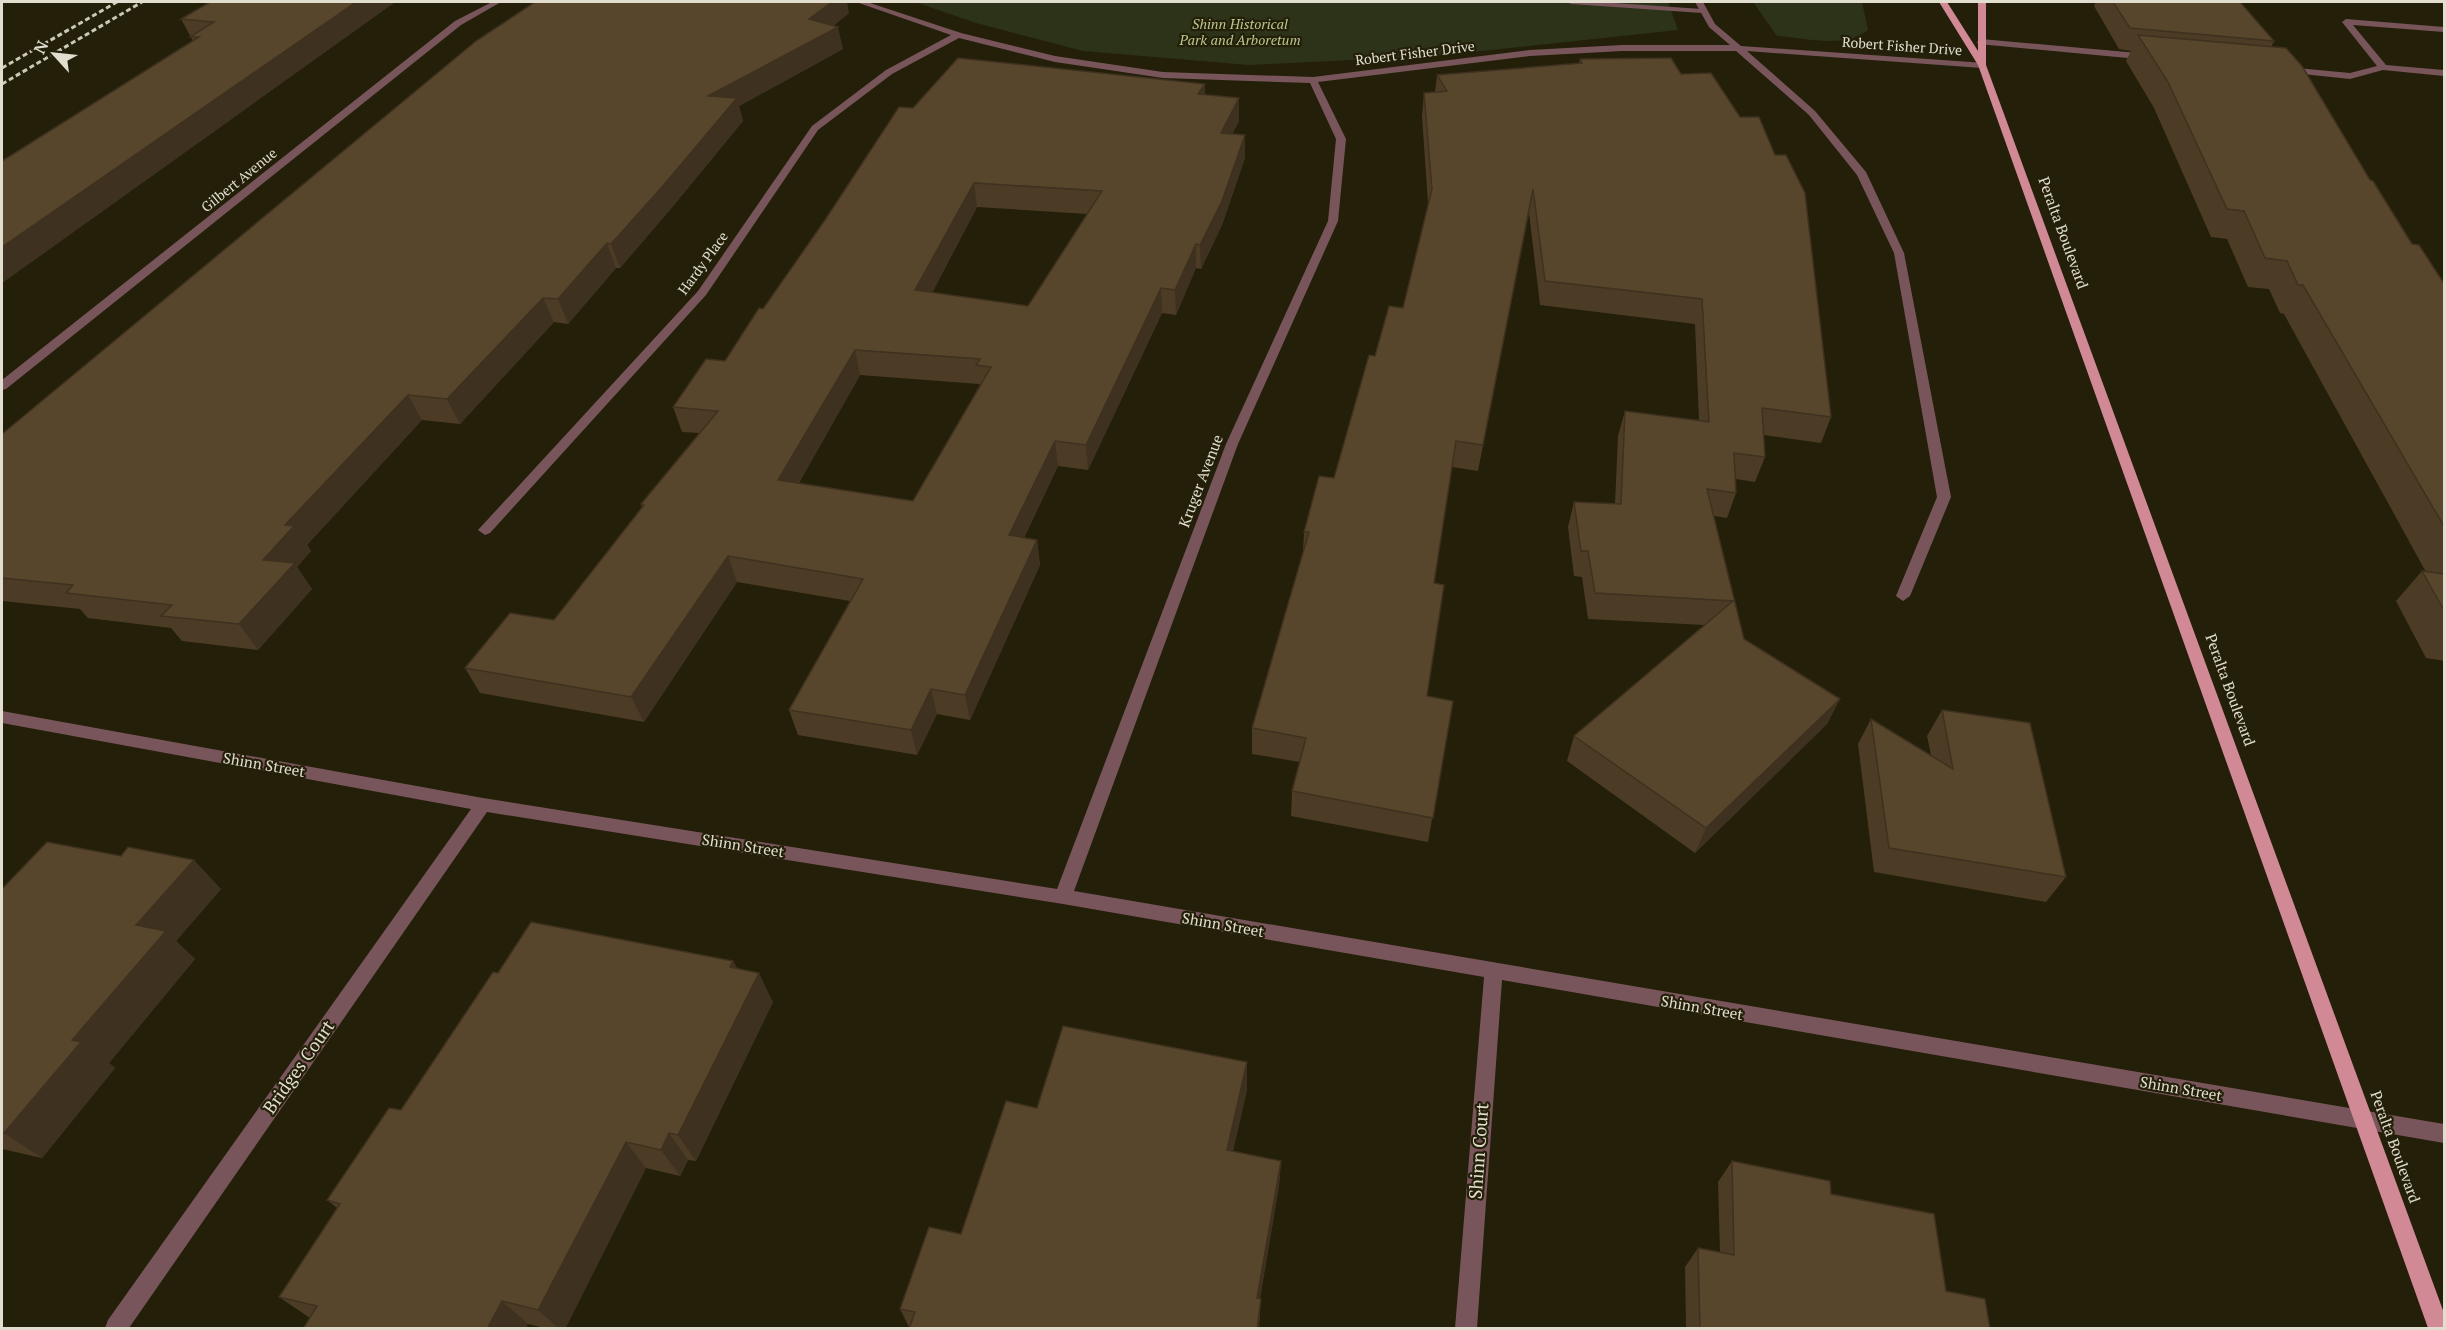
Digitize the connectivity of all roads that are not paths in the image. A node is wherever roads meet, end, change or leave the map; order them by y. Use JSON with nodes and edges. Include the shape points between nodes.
{"nodes":[{"id":1,"x":497,"y":2,"type":"edge"},
{"id":2,"x":860,"y":2,"type":"edge"},
{"id":3,"x":1571,"y":2,"type":"edge"},
{"id":4,"x":1943,"y":2,"type":"edge"},
{"id":5,"x":1982,"y":2,"type":"edge"},
{"id":6,"x":1701,"y":6,"type":"edge"},
{"id":7,"x":2445,"y":29,"type":"edge"},
{"id":8,"x":958,"y":35,"type":"junction"},
{"id":9,"x":1982,"y":42,"type":"junction"},
{"id":10,"x":1737,"y":48,"type":"junction"},
{"id":11,"x":2164,"y":59,"type":"edge"},
{"id":12,"x":1982,"y":65,"type":"junction"},
{"id":13,"x":2383,"y":68,"type":"junction"},
{"id":14,"x":2280,"y":69,"type":"edge"},
{"id":15,"x":2445,"y":73,"type":"edge"},
{"id":16,"x":1313,"y":80,"type":"junction"},
{"id":17,"x":2,"y":386,"type":"edge"},
{"id":18,"x":485,"y":530,"type":"dead end"},
{"id":19,"x":1903,"y":596,"type":"dead end"},
{"id":20,"x":2,"y":717,"type":"edge"},
{"id":21,"x":483,"y":805,"type":"junction"},
{"id":22,"x":1063,"y":897,"type":"junction"},
{"id":23,"x":1493,"y":973,"type":"junction"},
{"id":24,"x":2365,"y":1120,"type":"junction"},
{"id":25,"x":2445,"y":1134,"type":"edge"},
{"id":26,"x":116,"y":1329,"type":"edge"},
{"id":27,"x":1466,"y":1329,"type":"edge"},
{"id":28,"x":2439,"y":1329,"type":"edge"}],
"edges":[{"from":1,"to":17,"type":"street","name":"Gilbert Avenue","via":[[458,23]]},
{"from":2,"to":8,"type":"street","name":"Robert Fisher Drive"},
{"from":3,"to":6,"type":"street"},
{"from":4,"to":12,"type":"main road","name":"Peralta Boulevard"},
{"from":5,"to":9,"type":"main road","name":"Peralta Boulevard"},
{"from":6,"to":10,"type":"street","via":[[1712,25]]},
{"from":7,"to":13,"type":"street","via":[[2346,22]]},
{"from":8,"to":16,"type":"street","name":"Robert Fisher Drive","via":[[1055,59],[1163,75]]},
{"from":8,"to":18,"type":"street","name":"Hardy Place","via":[[889,72],[815,128],[702,292]]},
{"from":9,"to":11,"type":"street"},
{"from":9,"to":12,"type":"main road","name":"Peralta Boulevard"},
{"from":10,"to":12,"type":"street","name":"Robert Fisher Drive"},
{"from":10,"to":16,"type":"street","name":"Robert Fisher Drive","via":[[1530,53]]},
{"from":10,"to":19,"type":"street","via":[[1812,113],[1862,174],[1899,253],[1944,497]]},
{"from":12,"to":24,"type":"main road","name":"Peralta Boulevard"},
{"from":13,"to":14,"type":"street","via":[[2350,76]]},
{"from":13,"to":15,"type":"street"},
{"from":16,"to":22,"type":"street","name":"Kruger Avenue","via":[[1341,139],[1333,221],[1232,444]]},
{"from":20,"to":21,"type":"street","name":"Shinn Street"},
{"from":21,"to":22,"type":"street","name":"Shinn Street"},
{"from":21,"to":26,"type":"street","name":"Bridges Court"},
{"from":22,"to":23,"type":"street","name":"Shinn Street"},
{"from":23,"to":24,"type":"street","name":"Shinn Street"},
{"from":23,"to":27,"type":"street","name":"Shinn Court"},
{"from":24,"to":25,"type":"street","name":"Shinn Street"},
{"from":24,"to":28,"type":"main road","name":"Peralta Boulevard"}]}
